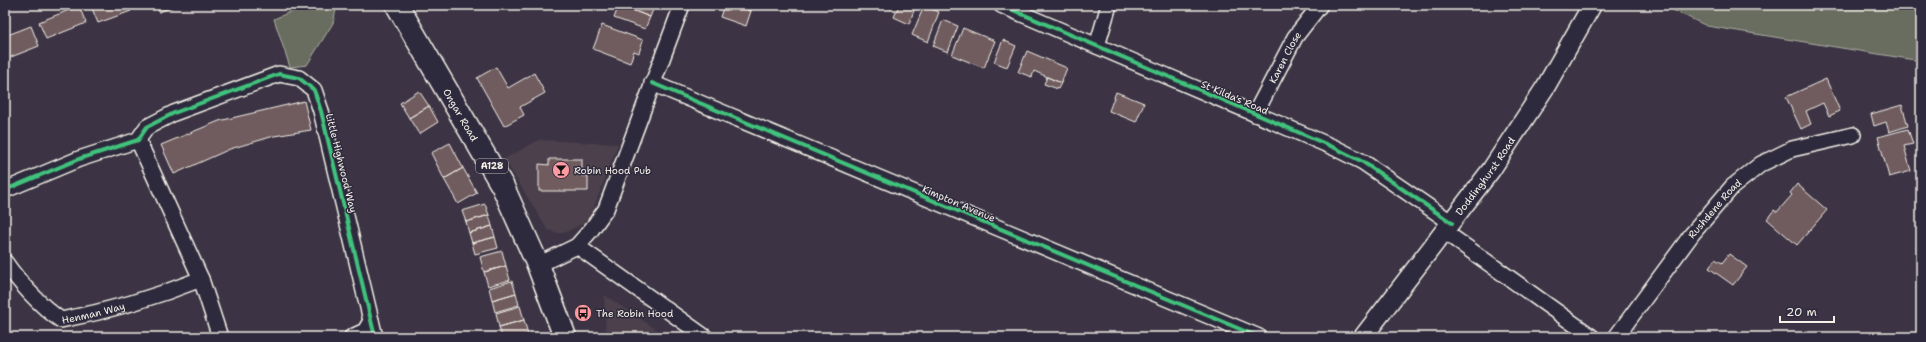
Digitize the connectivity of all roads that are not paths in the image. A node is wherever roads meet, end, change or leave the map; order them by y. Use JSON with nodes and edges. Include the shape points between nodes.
{"nodes":[{"id":1,"x":397,"y":5,"type":"edge"},
{"id":2,"x":682,"y":5,"type":"edge"},
{"id":3,"x":1001,"y":5,"type":"edge"},
{"id":4,"x":1109,"y":5,"type":"edge"},
{"id":5,"x":1320,"y":5,"type":"edge"},
{"id":6,"x":1592,"y":5,"type":"edge"},
{"id":7,"x":1097,"y":46,"type":"junction"},
{"id":8,"x":652,"y":83,"type":"junction"},
{"id":9,"x":1254,"y":114,"type":"junction"},
{"id":10,"x":1853,"y":135,"type":"dead end"},
{"id":11,"x":138,"y":140,"type":"junction"},
{"id":12,"x":5,"y":190,"type":"edge"},
{"id":13,"x":1448,"y":228,"type":"junction"},
{"id":14,"x":577,"y":246,"type":"junction"},
{"id":15,"x":5,"y":262,"type":"edge"},
{"id":16,"x":538,"y":265,"type":"junction"},
{"id":17,"x":201,"y":279,"type":"junction"},
{"id":18,"x":371,"y":321,"type":"junction"},
{"id":19,"x":220,"y":337,"type":"edge"},
{"id":20,"x":352,"y":337,"type":"edge"},
{"id":21,"x":376,"y":337,"type":"edge"},
{"id":22,"x":565,"y":337,"type":"edge"},
{"id":23,"x":705,"y":337,"type":"edge"},
{"id":24,"x":1259,"y":337,"type":"edge"},
{"id":25,"x":1363,"y":337,"type":"edge"},
{"id":26,"x":1592,"y":337,"type":"edge"},
{"id":27,"x":1616,"y":337,"type":"edge"}],
"edges":[{"from":1,"to":16,"type":"main road","name":"Ongar Road","number":"A128","via":[[500,181]]},
{"from":2,"to":8,"type":"street"},
{"from":3,"to":7,"type":"street","name":"St Kilda's Road"},
{"from":4,"to":7,"type":"street"},
{"from":5,"to":9,"type":"street","name":"Karen Close","via":[[1295,37]]},
{"from":6,"to":13,"type":"street","name":"Doddinghurst Road","via":[[1546,86],[1491,170]]},
{"from":7,"to":9,"type":"street","name":"St Kilda's Road"},
{"from":8,"to":14,"type":"street","via":[[606,209]]},
{"from":8,"to":24,"type":"street","name":"Kimpton Avenue"},
{"from":9,"to":13,"type":"street","name":"St Kilda's Road","via":[[1363,162]]},
{"from":10,"to":27,"type":"street","name":"Rushdene Road","via":[[1792,149],[1761,164],[1732,187],[1692,234]]},
{"from":11,"to":12,"type":"street","via":[[79,159]]},
{"from":11,"to":17,"type":"street"},
{"from":11,"to":18,"type":"street","name":"Little Highwood Way","via":[[146,127],[181,111],[279,74],[299,78],[314,90],[321,111]]},
{"from":13,"to":25,"type":"street","name":"Doddinghurst Road"},
{"from":13,"to":26,"type":"street"},
{"from":14,"to":16,"type":"street"},
{"from":14,"to":23,"type":"street"},
{"from":15,"to":17,"type":"street","name":"Henman Way","via":[[12,273],[61,320],[162,295]]},
{"from":16,"to":22,"type":"main road","name":"Ongar Road","number":"A128"},
{"from":17,"to":19,"type":"street"},
{"from":18,"to":20,"type":"street","via":[[365,331]]},
{"from":18,"to":21,"type":"street","name":"Little Highwood Way"}]}
